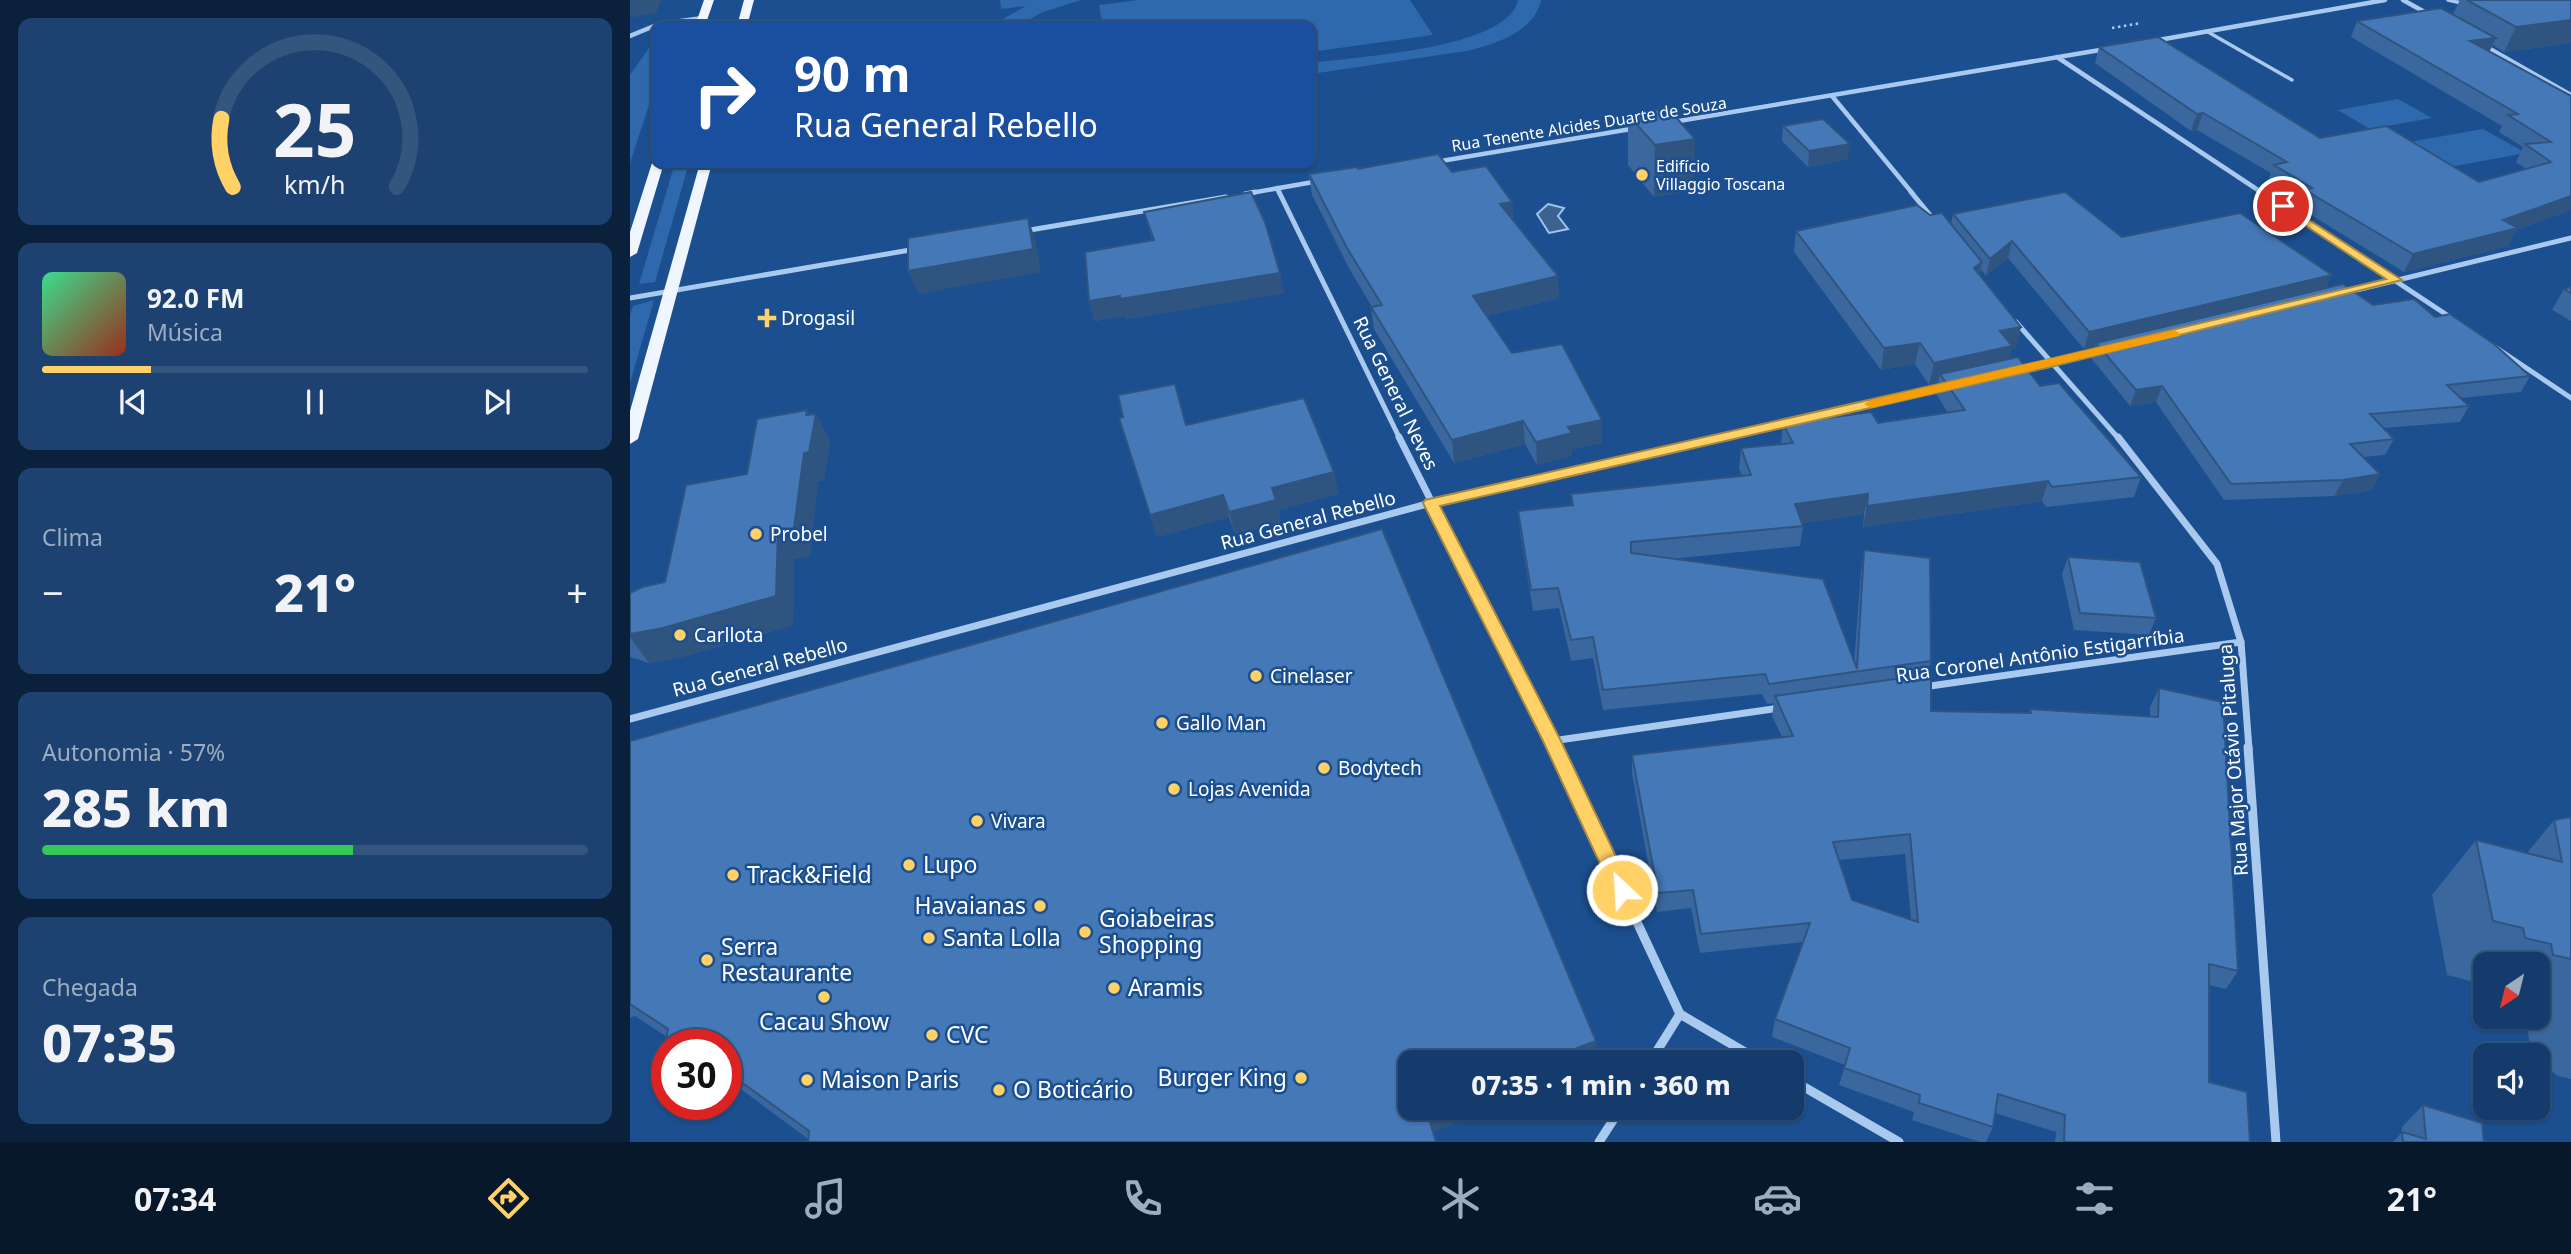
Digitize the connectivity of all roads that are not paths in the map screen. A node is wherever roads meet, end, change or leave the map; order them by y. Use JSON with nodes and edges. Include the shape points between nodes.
{"nodes":[{"id":1,"x":709,"y":0,"type":"edge"},
{"id":2,"x":749,"y":0,"type":"edge"},
{"id":3,"x":2385,"y":0,"type":"edge"},
{"id":4,"x":2403,"y":0,"type":"edge"},
{"id":5,"x":2448,"y":0,"type":"edge"},
{"id":6,"x":2476,"y":5,"type":"edge"},
{"id":7,"x":2439,"y":20,"type":"edge"},
{"id":8,"x":701,"y":21,"type":"edge"},
{"id":9,"x":743,"y":21,"type":"edge"},
{"id":10,"x":651,"y":28,"type":"edge"},
{"id":11,"x":2208,"y":32,"type":"junction"},
{"id":12,"x":630,"y":36,"type":"edge"},
{"id":13,"x":2475,"y":41,"type":"edge"},
{"id":14,"x":2139,"y":43,"type":"edge"},
{"id":15,"x":2112,"y":48,"type":"edge"},
{"id":16,"x":2057,"y":57,"type":"junction"},
{"id":17,"x":2292,"y":80,"type":"dead end"},
{"id":18,"x":2571,"y":95,"type":"edge"},
{"id":19,"x":1832,"y":96,"type":"junction"},
{"id":20,"x":1670,"y":123,"type":"edge"},
{"id":21,"x":1643,"y":127,"type":"edge"},
{"id":22,"x":1426,"y":164,"type":"edge"},
{"id":23,"x":656,"y":168,"type":"edge"},
{"id":24,"x":705,"y":168,"type":"edge"},
{"id":25,"x":1331,"y":179,"type":"edge"},
{"id":26,"x":1277,"y":188,"type":"junction"},
{"id":27,"x":1937,"y":224,"type":"edge"},
{"id":28,"x":1018,"y":232,"type":"edge"},
{"id":29,"x":2571,"y":238,"type":"edge"},
{"id":30,"x":923,"y":248,"type":"edge"},
{"id":31,"x":630,"y":253,"type":"edge"},
{"id":32,"x":2396,"y":280,"type":"junction"},
{"id":33,"x":672,"y":292,"type":"junction"},
{"id":34,"x":2330,"y":296,"type":"edge"},
{"id":35,"x":630,"y":299,"type":"edge"},
{"id":36,"x":2007,"y":310,"type":"edge"},
{"id":37,"x":2462,"y":324,"type":"edge"},
{"id":38,"x":2484,"y":339,"type":"edge"},
{"id":39,"x":2103,"y":351,"type":"edge"},
{"id":40,"x":2050,"y":363,"type":"junction"},
{"id":41,"x":2010,"y":373,"type":"edge"},
{"id":42,"x":1956,"y":385,"type":"edge"},
{"id":43,"x":2571,"y":398,"type":"edge"},
{"id":44,"x":630,"y":439,"type":"edge"},
{"id":45,"x":1431,"y":503,"type":"junction"},
{"id":46,"x":2241,"y":642,"type":"junction"},
{"id":47,"x":1910,"y":689,"type":"edge"},
{"id":48,"x":1787,"y":707,"type":"edge"},
{"id":49,"x":630,"y":719,"type":"edge"},
{"id":50,"x":1552,"y":741,"type":"junction"},
{"id":51,"x":1680,"y":1014,"type":"junction"},
{"id":52,"x":1658,"y":1050,"type":"edge"},
{"id":53,"x":1742,"y":1050,"type":"edge"},
{"id":54,"x":1804,"y":1087,"type":"edge"},
{"id":55,"x":1613,"y":1120,"type":"edge"},
{"id":56,"x":1599,"y":1142,"type":"edge"},
{"id":57,"x":1899,"y":1142,"type":"edge"},
{"id":58,"x":2276,"y":1142,"type":"edge"}],
"edges":[{"from":1,"to":8,"type":"main road"},
{"from":2,"to":9,"type":"main road"},
{"from":3,"to":11,"type":"street"},
{"from":4,"to":7,"type":"street"},
{"from":5,"to":6,"type":"lane"},
{"from":10,"to":12,"type":"street"},
{"from":11,"to":14,"type":"street"},
{"from":11,"to":17,"type":"lane"},
{"from":13,"to":18,"type":"street"},
{"from":15,"to":16,"type":"street","name":"Rua Tenente Alcides Duarte de Souza"},
{"from":16,"to":19,"type":"street","name":"Rua Tenente Alcides Duarte de Souza"},
{"from":16,"to":32,"type":"street"},
{"from":19,"to":20,"type":"street","name":"Rua Tenente Alcides Duarte de Souza"},
{"from":19,"to":27,"type":"street"},
{"from":21,"to":22,"type":"street","name":"Rua Tenente Alcides Duarte de Souza"},
{"from":23,"to":31,"type":"main road"},
{"from":24,"to":33,"type":"main road"},
{"from":25,"to":26,"type":"street"},
{"from":26,"to":28,"type":"street"},
{"from":26,"to":45,"type":"street","name":"Rua General Neves"},
{"from":29,"to":32,"type":"street"},
{"from":30,"to":33,"type":"street"},
{"from":32,"to":34,"type":"street"},
{"from":32,"to":37,"type":"street"},
{"from":33,"to":35,"type":"street"},
{"from":33,"to":44,"type":"main road"},
{"from":36,"to":40,"type":"street","name":"Rua Major Otávio Pitaluga"},
{"from":38,"to":43,"type":"street"},
{"from":39,"to":40,"type":"street"},
{"from":40,"to":41,"type":"street"},
{"from":40,"to":46,"type":"street","name":"Rua Major Otávio Pitaluga","via":[[2137,459],[2217,564]]},
{"from":42,"to":45,"type":"street","name":"Rua General Rebello"},
{"from":45,"to":49,"type":"street","name":"Rua General Rebello"},
{"from":45,"to":50,"type":"street","name":"Rua General Neves"},
{"from":46,"to":47,"type":"street","name":"Rua Coronel Antônio Estigarríbia"},
{"from":46,"to":58,"type":"street","name":"Rua Major Otávio Pitaluga"},
{"from":48,"to":50,"type":"street"},
{"from":50,"to":51,"type":"street","name":"Rua General Neves"},
{"from":51,"to":52,"type":"street"},
{"from":51,"to":53,"type":"street"},
{"from":54,"to":57,"type":"street"},
{"from":55,"to":56,"type":"street"}]}
